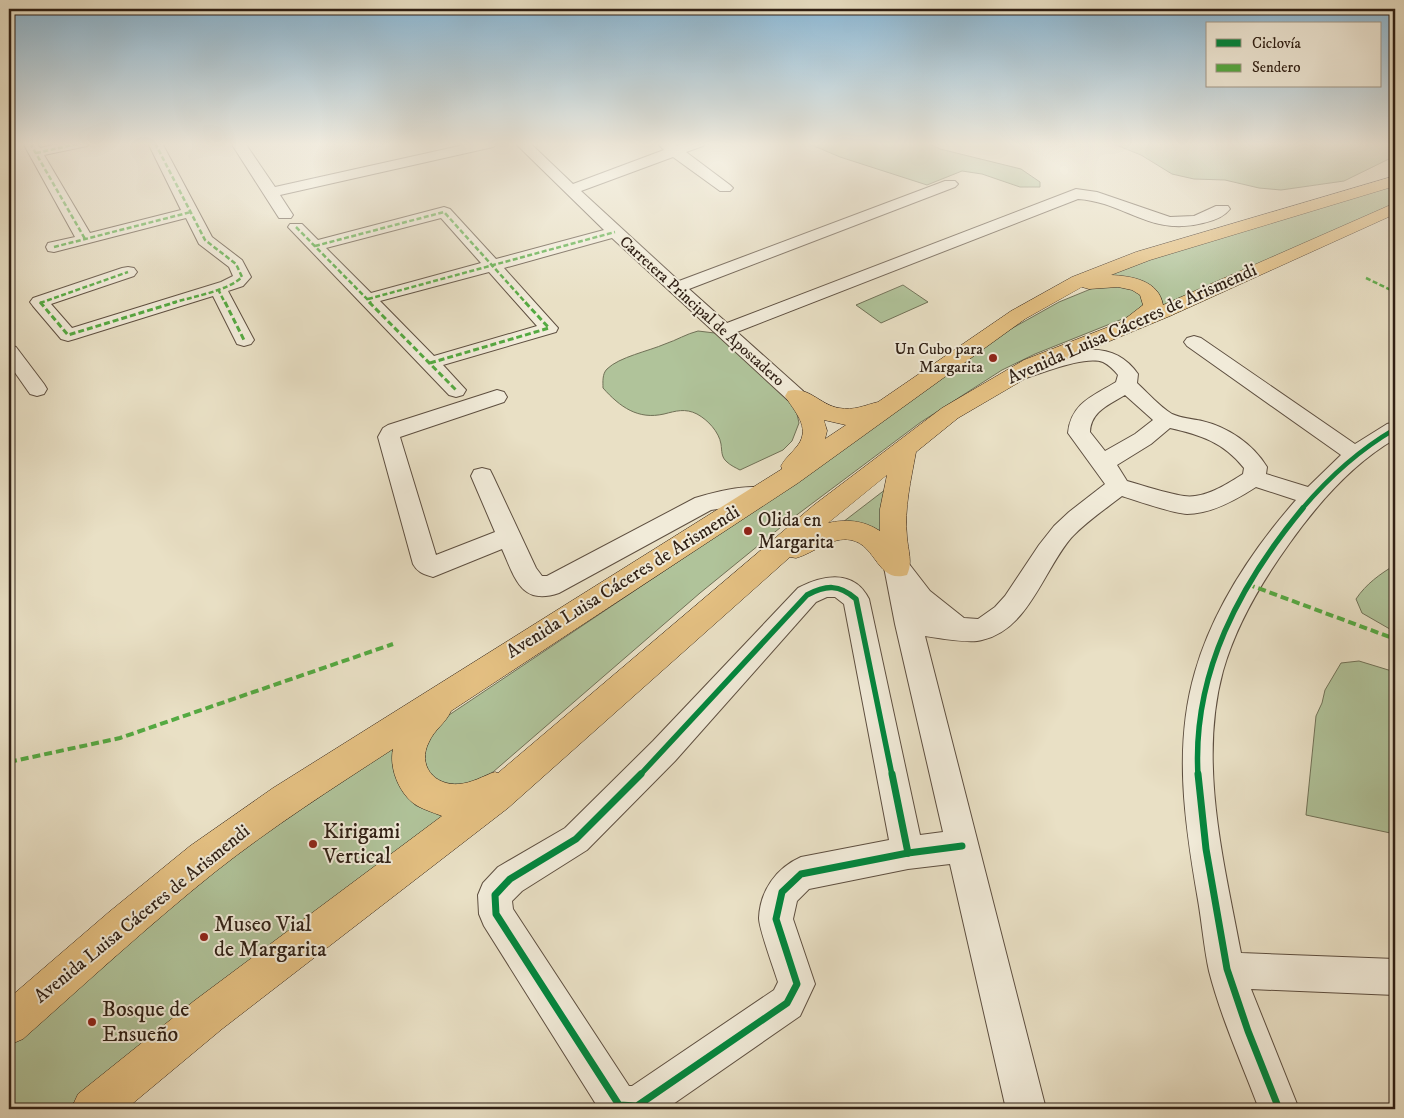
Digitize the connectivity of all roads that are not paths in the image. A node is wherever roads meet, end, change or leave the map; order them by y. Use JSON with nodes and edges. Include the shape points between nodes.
{"nodes":[{"id":1,"x":60,"y":195,"type":"edge"},
{"id":2,"x":182,"y":195,"type":"edge"},
{"id":3,"x":272,"y":195,"type":"edge"},
{"id":4,"x":576,"y":195,"type":"edge"},
{"id":5,"x":921,"y":195,"type":"edge"},
{"id":6,"x":1073,"y":195,"type":"edge"},
{"id":7,"x":1092,"y":195,"type":"edge"},
{"id":8,"x":1347,"y":195,"type":"edge"},
{"id":9,"x":1395,"y":208,"type":"edge"},
{"id":10,"x":1222,"y":209,"type":"dead end"},
{"id":11,"x":191,"y":212,"type":"junction"},
{"id":12,"x":615,"y":232,"type":"junction"},
{"id":13,"x":85,"y":239,"type":"junction"},
{"id":14,"x":316,"y":246,"type":"junction"},
{"id":15,"x":54,"y":247,"type":"dead end"},
{"id":16,"x":492,"y":265,"type":"junction"},
{"id":17,"x":128,"y":272,"type":"dead end"},
{"id":18,"x":676,"y":288,"type":"junction"},
{"id":19,"x":218,"y":289,"type":"junction"},
{"id":20,"x":1059,"y":292,"type":"junction"},
{"id":21,"x":368,"y":299,"type":"junction"},
{"id":22,"x":1117,"y":330,"type":"junction"},
{"id":23,"x":724,"y":331,"type":"junction"},
{"id":24,"x":244,"y":340,"type":"dead end"},
{"id":25,"x":1194,"y":342,"type":"dead end"},
{"id":26,"x":11,"y":358,"type":"edge"},
{"id":27,"x":430,"y":363,"type":"junction"},
{"id":28,"x":1007,"y":378,"type":"junction"},
{"id":29,"x":1126,"y":385,"type":"junction"},
{"id":30,"x":37,"y":389,"type":"dead end"},
{"id":31,"x":456,"y":390,"type":"dead end"},
{"id":32,"x":796,"y":396,"type":"junction"},
{"id":33,"x":497,"y":397,"type":"dead end"},
{"id":34,"x":893,"y":404,"type":"junction"},
{"id":35,"x":1166,"y":420,"type":"junction"},
{"id":36,"x":1395,"y":429,"type":"edge"},
{"id":37,"x":905,"y":448,"type":"junction"},
{"id":38,"x":1356,"y":456,"type":"junction"},
{"id":39,"x":1102,"y":463,"type":"junction"},
{"id":40,"x":482,"y":476,"type":"dead end"},
{"id":41,"x":1253,"y":478,"type":"junction"},
{"id":42,"x":1118,"y":487,"type":"junction"},
{"id":43,"x":765,"y":492,"type":"junction"},
{"id":44,"x":1313,"y":497,"type":"junction"},
{"id":45,"x":509,"y":536,"type":"junction"},
{"id":46,"x":897,"y":567,"type":"junction"},
{"id":47,"x":757,"y":569,"type":"junction"},
{"id":48,"x":908,"y":624,"type":"junction"},
{"id":49,"x":957,"y":628,"type":"junction"},
{"id":50,"x":458,"y":688,"type":"junction"},
{"id":51,"x":525,"y":772,"type":"junction"},
{"id":52,"x":962,"y":846,"type":"junction"},
{"id":53,"x":908,"y":853,"type":"junction"},
{"id":54,"x":1227,"y":970,"type":"junction"},
{"id":55,"x":1395,"y":977,"type":"edge"},
{"id":56,"x":9,"y":1025,"type":"edge"},
{"id":57,"x":93,"y":1109,"type":"edge"},
{"id":58,"x":1026,"y":1109,"type":"edge"},
{"id":59,"x":1278,"y":1109,"type":"edge"}],
"edges":[{"from":1,"to":13,"type":"street"},
{"from":2,"to":11,"type":"street"},
{"from":3,"to":14,"type":"street","via":[[290,221]]},
{"from":4,"to":12,"type":"street","name":"Carretera Principal de Apostadero"},
{"from":5,"to":18,"type":"street"},
{"from":6,"to":23,"type":"street"},
{"from":7,"to":10,"type":"street","via":[[1174,223],[1200,219]]},
{"from":8,"to":20,"type":"main road","name":"Avenida Luisa Cáceres de Arismendi","via":[[1142,256]]},
{"from":9,"to":22,"type":"main road","name":"Avenida Luisa Cáceres de Arismendi"},
{"from":11,"to":13,"type":"street"},
{"from":11,"to":19,"type":"street","via":[[205,240],[236,264],[241,272],[242,277],[237,282]]},
{"from":12,"to":16,"type":"street"},
{"from":12,"to":18,"type":"street","name":"Carretera Principal de Apostadero"},
{"from":13,"to":15,"type":"street"},
{"from":14,"to":16,"type":"street","via":[[444,212]]},
{"from":14,"to":21,"type":"street"},
{"from":16,"to":21,"type":"street"},
{"from":16,"to":27,"type":"street","via":[[549,328]]},
{"from":17,"to":19,"type":"street","via":[[39,302],[68,335]]},
{"from":18,"to":23,"type":"street","name":"Carretera Principal de Apostadero"},
{"from":19,"to":24,"type":"street"},
{"from":20,"to":22,"type":"main road","via":[[1108,280],[1120,281],[1149,293],[1153,307]]},
{"from":20,"to":34,"type":"main road","name":"Avenida Luisa Cáceres de Arismendi","via":[[1010,321]]},
{"from":21,"to":27,"type":"street"},
{"from":22,"to":28,"type":"main road","name":"Avenida Luisa Cáceres de Arismendi"},
{"from":23,"to":32,"type":"street","name":"Carretera Principal de Apostadero"},
{"from":25,"to":38,"type":"street"},
{"from":26,"to":30,"type":"street"},
{"from":27,"to":31,"type":"street"},
{"from":28,"to":29,"type":"street","via":[[1088,355],[1104,356],[1117,362],[1128,374]]},
{"from":28,"to":37,"type":"main road","name":"Avenida Luisa Cáceres de Arismendi","via":[[950,413]]},
{"from":29,"to":35,"type":"street"},
{"from":29,"to":39,"type":"street","via":[[1091,407],[1080,419],[1079,433]]},
{"from":32,"to":34,"type":"main road","via":[[816,410],[847,418],[870,414]]},
{"from":32,"to":43,"type":"main road","via":[[812,415],[816,435],[800,459]]},
{"from":33,"to":45,"type":"street","via":[[396,430],[389,437],[426,564],[433,567]]},
{"from":34,"to":43,"type":"main road","name":"Avenida Luisa Cáceres de Arismendi"},
{"from":35,"to":39,"type":"street","via":[[1144,439]]},
{"from":35,"to":41,"type":"street","via":[[1224,437],[1256,468]]},
{"from":36,"to":38,"type":"street"},
{"from":37,"to":46,"type":"main road","via":[[893,509]]},
{"from":37,"to":47,"type":"main road","name":"Avenida Luisa Cáceres de Arismendi"},
{"from":38,"to":44,"type":"street"},
{"from":39,"to":42,"type":"street"},
{"from":40,"to":45,"type":"street"},
{"from":41,"to":42,"type":"street","via":[[1209,501],[1186,505]]},
{"from":41,"to":44,"type":"street"},
{"from":42,"to":49,"type":"street","via":[[1073,521],[1056,539],[999,620],[980,630]]},
{"from":43,"to":45,"type":"street","via":[[703,504],[550,586],[535,586]]},
{"from":43,"to":50,"type":"main road","name":"Avenida Luisa Cáceres de Arismendi"},
{"from":44,"to":54,"type":"street","via":[[1247,584],[1222,636],[1204,692],[1198,796]]},
{"from":46,"to":47,"type":"main road","via":[[884,548],[871,537],[850,530],[834,530],[810,539]]},
{"from":46,"to":48,"type":"street"},
{"from":46,"to":49,"type":"street","via":[[921,598]]},
{"from":47,"to":51,"type":"main road","name":"Avenida Luisa Cáceres de Arismendi"},
{"from":48,"to":49,"type":"street"},
{"from":48,"to":52,"type":"street"},
{"from":50,"to":51,"type":"main road","via":[[421,725],[411,745],[408,762],[420,789],[436,798],[455,801],[475,797]]},
{"from":50,"to":56,"type":"main road","name":"Avenida Luisa Cáceres de Arismendi","via":[[285,800],[203,859],[122,925]]},
{"from":51,"to":57,"type":"main road","name":"Avenida Luisa Cáceres de Arismendi","via":[[208,1015]]},
{"from":52,"to":53,"type":"street"},
{"from":52,"to":58,"type":"street"},
{"from":53,"to":53,"type":"street","via":[[801,874],[782,892],[776,919],[798,984],[787,1003],[637,1106],[619,1105],[496,914],[495,895],[510,879],[576,839],[664,751],[807,595],[824,586],[844,588],[856,599]]},
{"from":54,"to":55,"type":"street"},
{"from":54,"to":59,"type":"street"}]}
